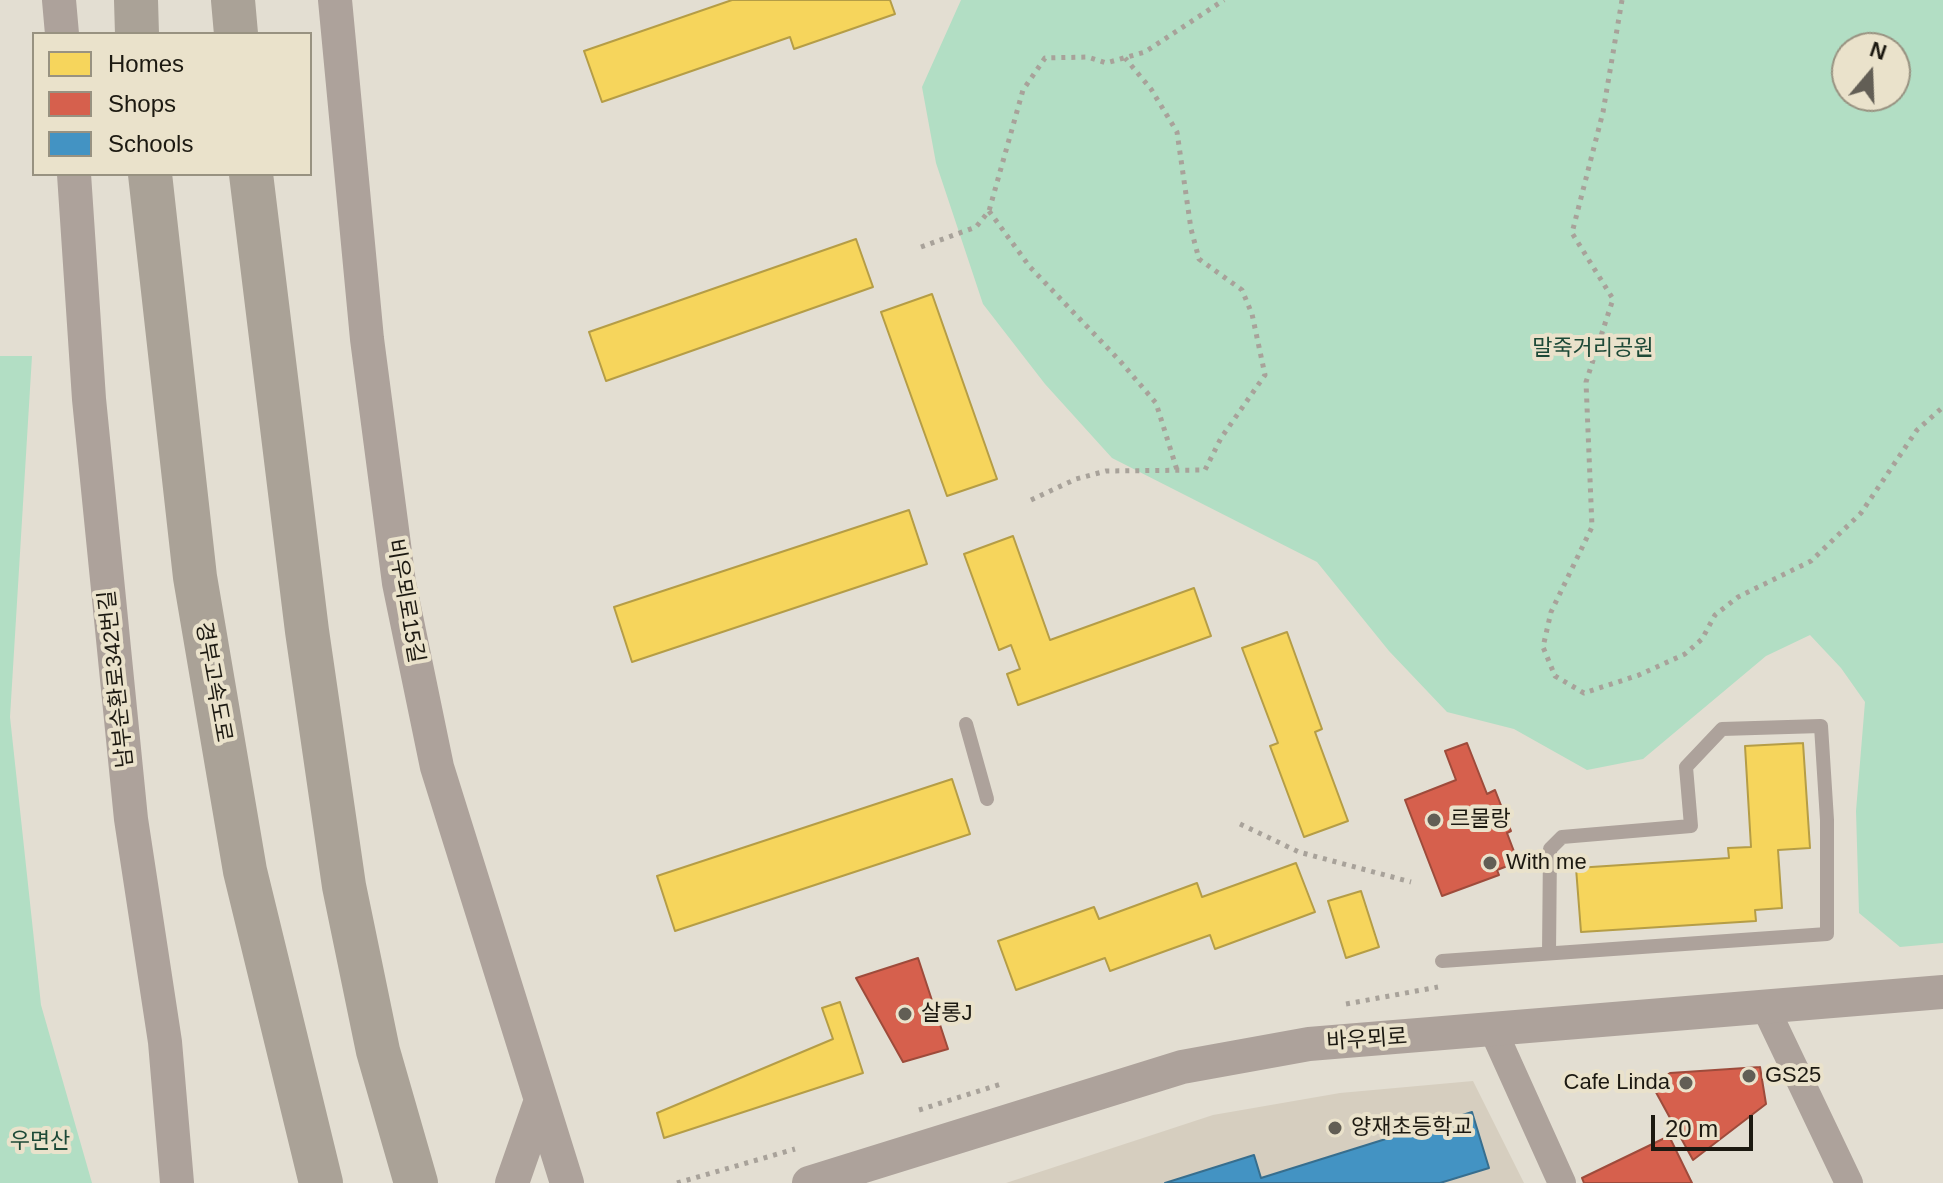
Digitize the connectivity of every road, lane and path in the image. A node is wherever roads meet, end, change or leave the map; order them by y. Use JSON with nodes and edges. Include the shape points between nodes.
{"nodes":[{"id":1,"x":59,"y":0,"type":"edge"},
{"id":2,"x":136,"y":0,"type":"edge"},
{"id":3,"x":233,"y":0,"type":"edge"},
{"id":4,"x":335,"y":0,"type":"edge"},
{"id":5,"x":1224,"y":0,"type":"edge"},
{"id":6,"x":1622,"y":0,"type":"edge"},
{"id":7,"x":62,"y":32,"type":"edge"},
{"id":8,"x":137,"y":32,"type":"edge"},
{"id":9,"x":236,"y":32,"type":"edge"},
{"id":10,"x":1125,"y":58,"type":"junction"},
{"id":11,"x":74,"y":176,"type":"edge"},
{"id":12,"x":150,"y":176,"type":"edge"},
{"id":13,"x":251,"y":176,"type":"edge"},
{"id":14,"x":989,"y":211,"type":"junction"},
{"id":15,"x":921,"y":247,"type":"dead end"},
{"id":16,"x":1943,"y":407,"type":"edge"},
{"id":17,"x":1177,"y":470,"type":"junction"},
{"id":18,"x":1031,"y":500,"type":"dead end"},
{"id":19,"x":966,"y":724,"type":"dead end"},
{"id":20,"x":987,"y":799,"type":"dead end"},
{"id":21,"x":1240,"y":824,"type":"dead end"},
{"id":22,"x":1411,"y":882,"type":"dead end"},
{"id":23,"x":1549,"y":953,"type":"junction"},
{"id":24,"x":1442,"y":961,"type":"dead end"},
{"id":25,"x":1943,"y":992,"type":"edge"},
{"id":26,"x":1766,"y":1009,"type":"junction"},
{"id":27,"x":1493,"y":1030,"type":"junction"},
{"id":28,"x":540,"y":1103,"type":"junction"},
{"id":29,"x":177,"y":1183,"type":"edge"},
{"id":30,"x":321,"y":1183,"type":"edge"},
{"id":31,"x":416,"y":1183,"type":"edge"},
{"id":32,"x":512,"y":1183,"type":"edge"},
{"id":33,"x":567,"y":1183,"type":"edge"},
{"id":34,"x":809,"y":1183,"type":"edge"},
{"id":35,"x":1562,"y":1183,"type":"edge"},
{"id":36,"x":1849,"y":1183,"type":"edge"}],
"edges":[{"from":1,"to":7,"type":"street"},
{"from":2,"to":8,"type":"highway"},
{"from":3,"to":9,"type":"highway"},
{"from":4,"to":28,"type":"street","name":"비우뫼로15길","via":[[367,339],[399,583],[437,767]]},
{"from":5,"to":10,"type":"path","via":[[1145,52]]},
{"from":6,"to":16,"type":"path","via":[[1603,112],[1572,233],[1613,299],[1586,382],[1592,527],[1551,612],[1543,647],[1555,676],[1584,693],[1685,654],[1702,639],[1715,615],[1738,597],[1811,561],[1861,513],[1917,430]]},
{"from":10,"to":14,"type":"path","via":[[1106,63],[1088,57],[1045,58],[1023,90]]},
{"from":10,"to":17,"type":"path","via":[[1177,132],[1199,259],[1242,290],[1265,375],[1205,470]]},
{"from":11,"to":29,"type":"street","name":"남부순환로342번길","via":[[89,399],[123,741],[165,1042]]},
{"from":12,"to":30,"type":"highway","name":"경부고속도로","via":[[195,577],[245,871]]},
{"from":13,"to":31,"type":"highway","via":[[344,886],[378,1051]]},
{"from":14,"to":15,"type":"path","via":[[976,227]]},
{"from":14,"to":17,"type":"path","via":[[1030,267],[1156,403]]},
{"from":17,"to":18,"type":"path","via":[[1106,471]]},
{"from":19,"to":20,"type":"lane"},
{"from":21,"to":22,"type":"path","via":[[1299,852]]},
{"from":23,"to":23,"type":"lane","via":[[1827,934],[1821,726],[1722,729],[1686,767],[1691,826],[1562,837],[1550,849]]},
{"from":23,"to":24,"type":"lane"},
{"from":25,"to":26,"type":"street","name":"바우뫼로"},
{"from":26,"to":27,"type":"street","name":"바우뫼로"},
{"from":26,"to":36,"type":"street"},
{"from":27,"to":34,"type":"street","name":"바우뫼로","via":[[1309,1044],[1182,1067]]},
{"from":27,"to":35,"type":"street"},
{"from":28,"to":32,"type":"street"},
{"from":28,"to":33,"type":"street","name":"비우뫼로15길"}]}
